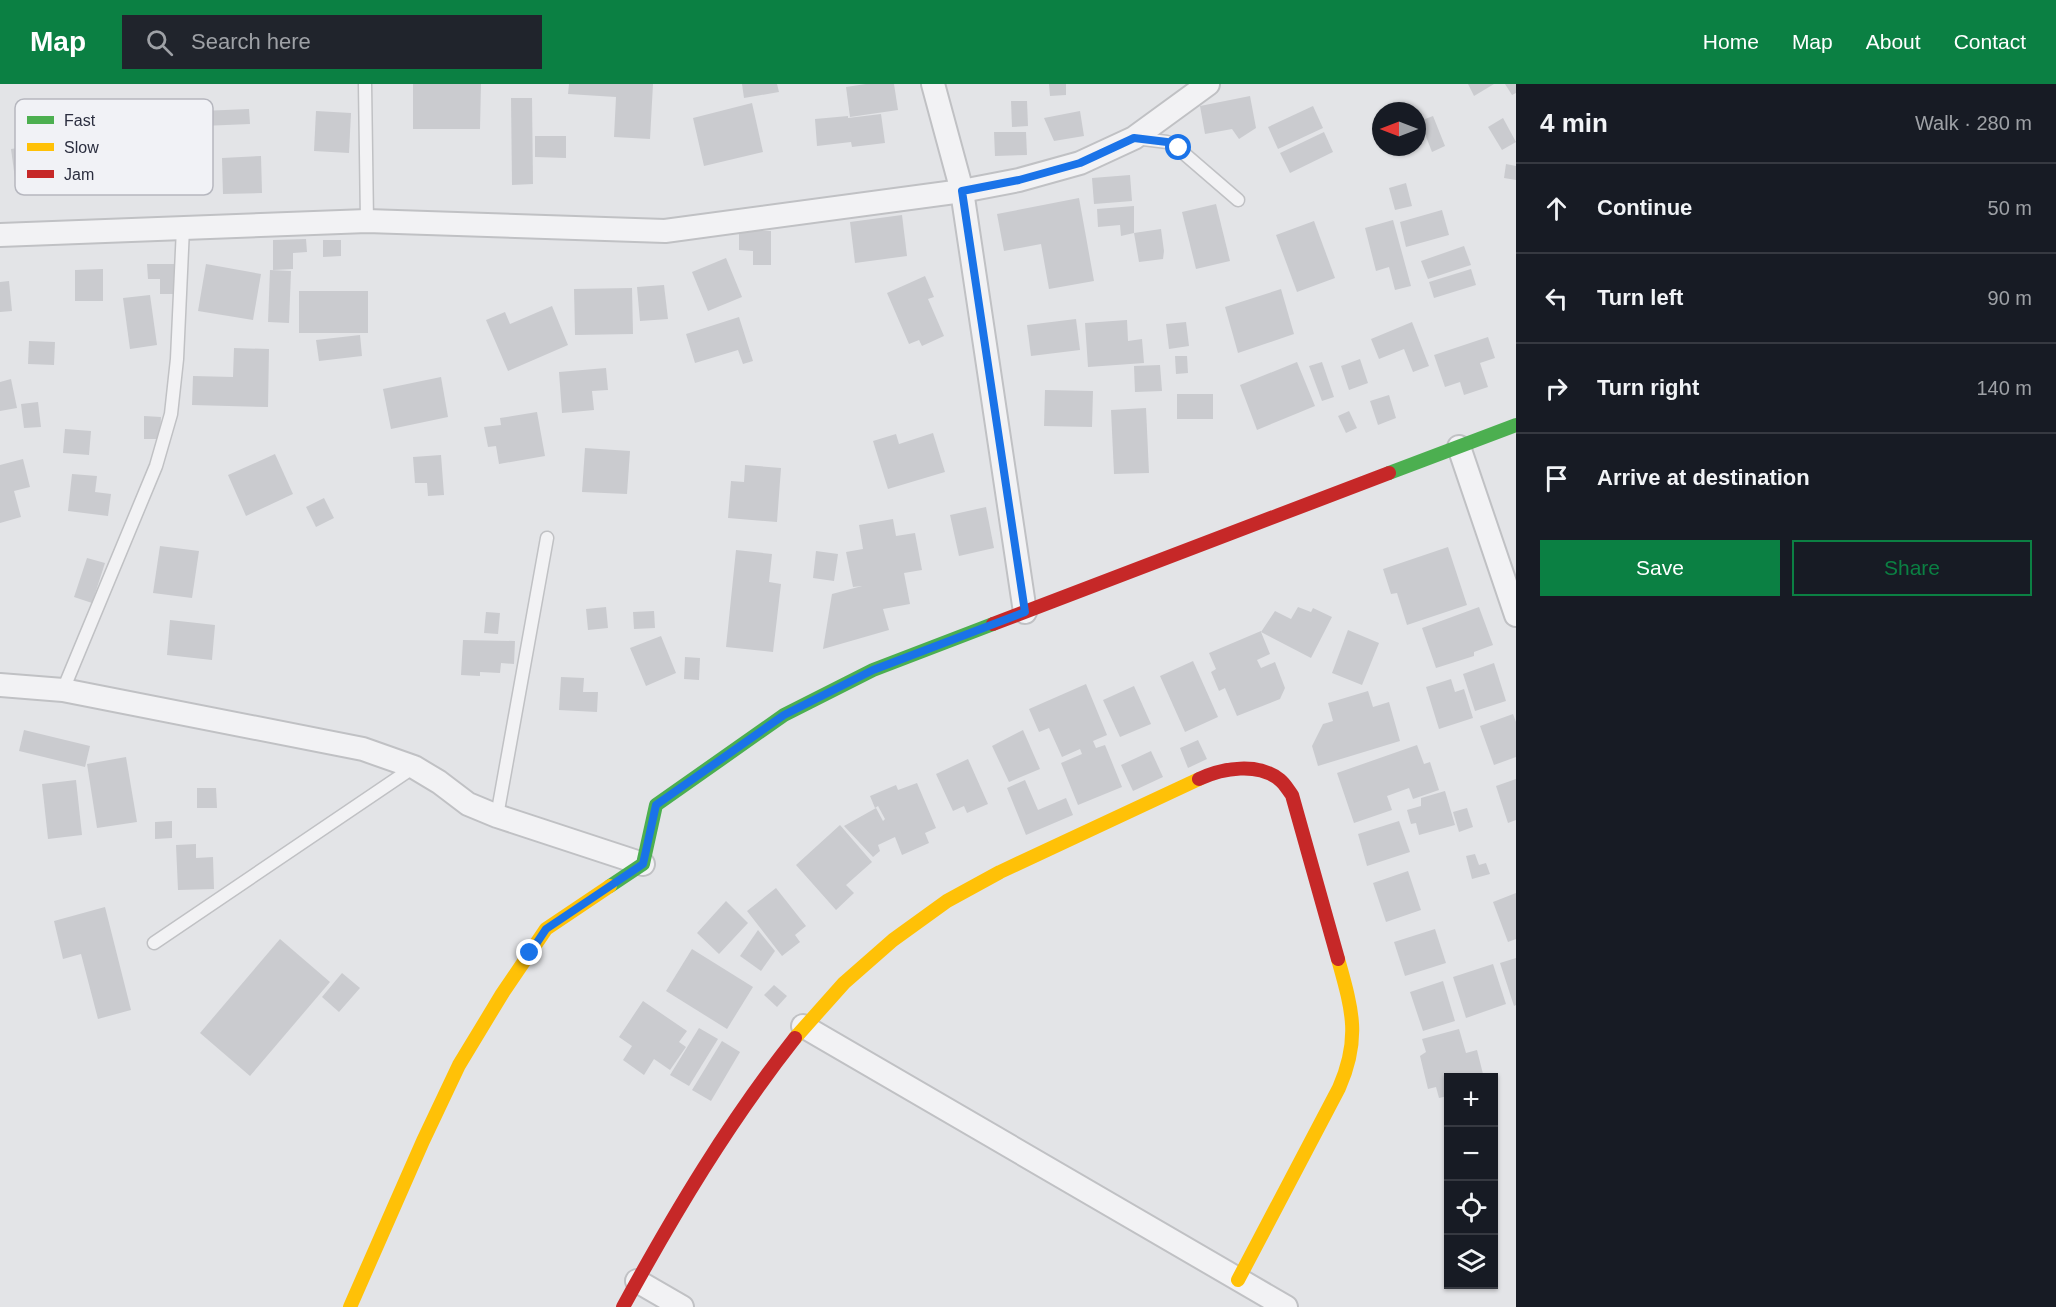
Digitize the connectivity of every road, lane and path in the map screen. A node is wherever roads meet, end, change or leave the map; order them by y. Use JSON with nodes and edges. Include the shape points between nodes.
{"nodes":[{"id":1,"x":365,"y":84,"type":"edge"},
{"id":2,"x":933,"y":84,"type":"edge"},
{"id":3,"x":1208,"y":84,"type":"edge"},
{"id":4,"x":1185,"y":92,"type":"edge"},
{"id":5,"x":1134,"y":138,"type":"junction"},
{"id":6,"x":962,"y":191,"type":"junction"},
{"id":7,"x":1238,"y":200,"type":"dead end"},
{"id":8,"x":368,"y":221,"type":"junction"},
{"id":9,"x":183,"y":228,"type":"junction"},
{"id":10,"x":0,"y":235,"type":"edge"},
{"id":11,"x":1516,"y":425,"type":"edge"},
{"id":12,"x":1459,"y":447,"type":"junction"},
{"id":13,"x":547,"y":538,"type":"dead end"},
{"id":14,"x":1025,"y":612,"type":"junction"},
{"id":15,"x":1516,"y":615,"type":"edge"},
{"id":16,"x":0,"y":685,"type":"edge"},
{"id":17,"x":63,"y":690,"type":"junction"},
{"id":18,"x":414,"y":767,"type":"junction"},
{"id":19,"x":497,"y":816,"type":"junction"},
{"id":20,"x":643,"y":864,"type":"junction"},
{"id":21,"x":154,"y":943,"type":"dead end"},
{"id":22,"x":803,"y":1026,"type":"junction"},
{"id":23,"x":1238,"y":1280,"type":"junction"},
{"id":24,"x":637,"y":1281,"type":"junction"},
{"id":25,"x":350,"y":1307,"type":"edge"},
{"id":26,"x":622,"y":1307,"type":"edge"},
{"id":27,"x":682,"y":1307,"type":"edge"},
{"id":28,"x":1286,"y":1307,"type":"edge"}],
"edges":[{"from":1,"to":8,"type":"lane"},
{"from":2,"to":6,"type":"street"},
{"from":3,"to":4,"type":"street"},
{"from":4,"to":5,"type":"street"},
{"from":5,"to":6,"type":"street","via":[[1080,163]]},
{"from":5,"to":7,"type":"lane","via":[[1173,144]]},
{"from":6,"to":8,"type":"street","via":[[665,231]]},
{"from":6,"to":14,"type":"street"},
{"from":8,"to":9,"type":"street"},
{"from":9,"to":10,"type":"street"},
{"from":9,"to":17,"type":"lane","via":[[171,414],[156,466]]},
{"from":11,"to":12,"type":"street"},
{"from":12,"to":14,"type":"street"},
{"from":12,"to":15,"type":"street"},
{"from":13,"to":19,"type":"lane"},
{"from":14,"to":20,"type":"street","via":[[873,670],[784,715],[656,805]]},
{"from":16,"to":17,"type":"street"},
{"from":17,"to":18,"type":"street","via":[[363,749]]},
{"from":18,"to":19,"type":"street","via":[[468,804]]},
{"from":18,"to":21,"type":"lane"},
{"from":19,"to":20,"type":"street"},
{"from":20,"to":25,"type":"street","via":[[546,929],[502,994],[455,1075]]},
{"from":22,"to":23,"type":"street"},
{"from":22,"to":23,"type":"street","via":[[847,979],[898,935],[947,900],[1001,871],[1204,777],[1246,768],[1280,780],[1292,795],[1348,994],[1354,1046],[1348,1070]]},
{"from":22,"to":24,"type":"street","via":[[716,1145]]},
{"from":23,"to":28,"type":"street"},
{"from":24,"to":26,"type":"street"},
{"from":24,"to":27,"type":"street"}]}
